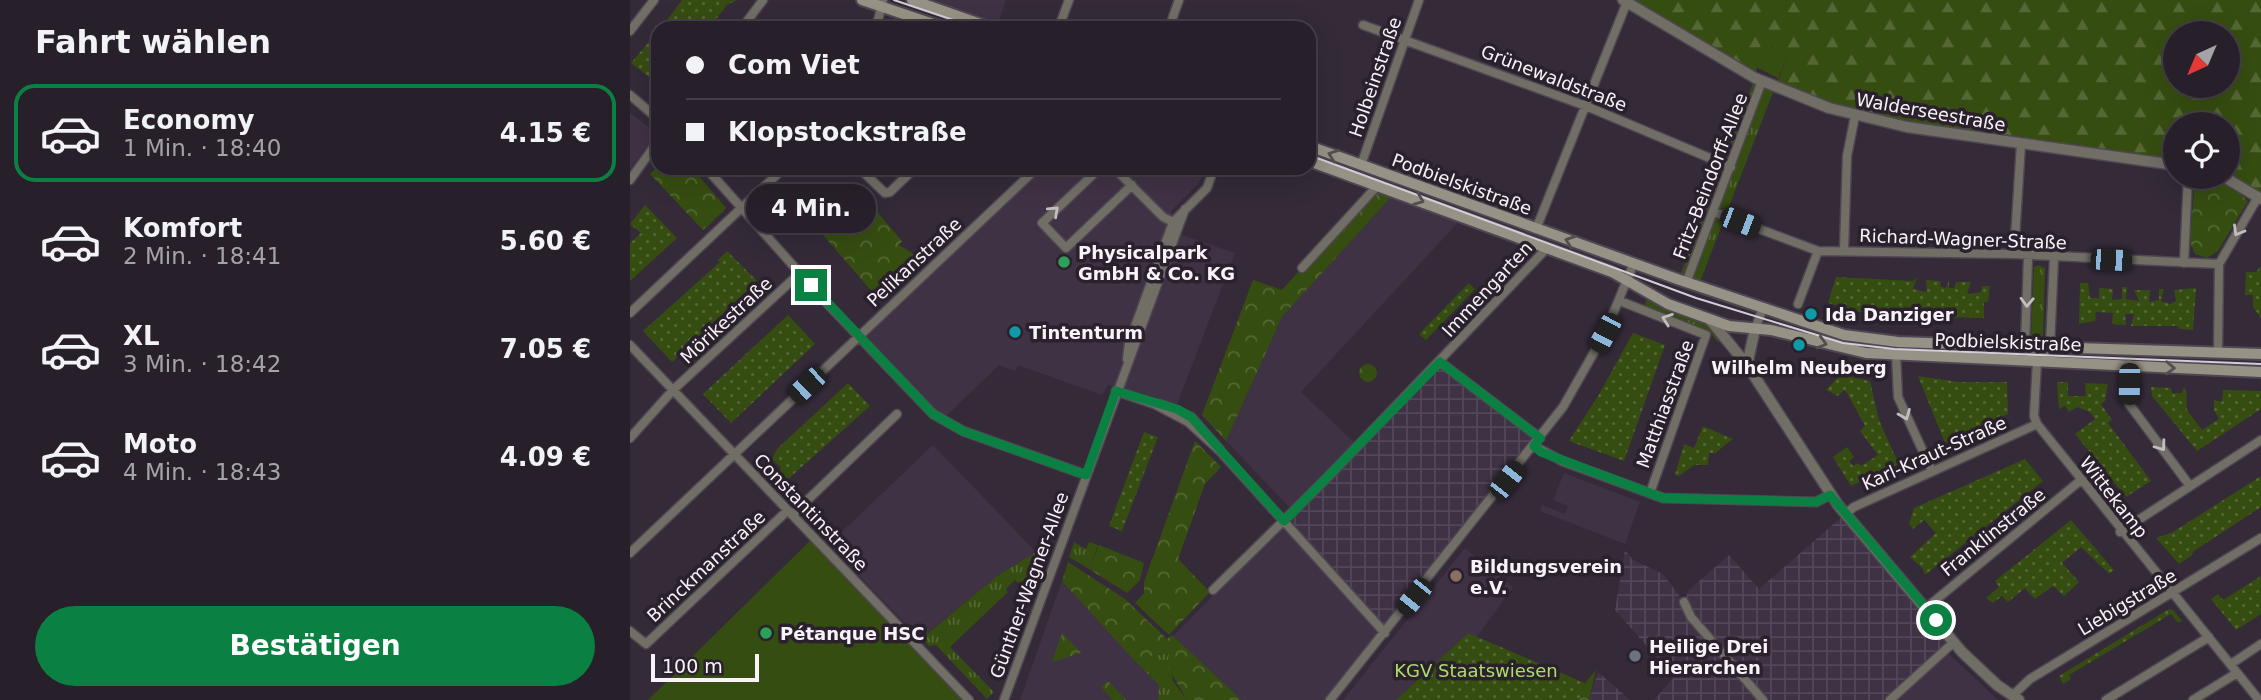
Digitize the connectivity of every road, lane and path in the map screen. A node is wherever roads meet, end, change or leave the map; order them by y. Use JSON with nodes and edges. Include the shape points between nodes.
{"nodes":[{"id":1,"x":654,"y":0,"type":"edge"},
{"id":2,"x":763,"y":0,"type":"edge"},
{"id":3,"x":862,"y":0,"type":"edge"},
{"id":4,"x":912,"y":0,"type":"edge"},
{"id":5,"x":1069,"y":0,"type":"edge"},
{"id":6,"x":1179,"y":0,"type":"edge"},
{"id":7,"x":1419,"y":0,"type":"edge"},
{"id":8,"x":1625,"y":1,"type":"edge"},
{"id":9,"x":883,"y":3,"type":"edge"},
{"id":10,"x":747,"y":21,"type":"edge"},
{"id":11,"x":878,"y":21,"type":"edge"},
{"id":12,"x":928,"y":21,"type":"edge"},
{"id":13,"x":972,"y":21,"type":"edge"},
{"id":14,"x":1061,"y":21,"type":"edge"},
{"id":15,"x":1172,"y":21,"type":"edge"},
{"id":16,"x":1363,"y":25,"type":"dead end"},
{"id":17,"x":630,"y":31,"type":"edge"},
{"id":18,"x":1405,"y":40,"type":"junction"},
{"id":19,"x":1762,"y":81,"type":"junction"},
{"id":20,"x":630,"y":95,"type":"edge"},
{"id":21,"x":1586,"y":106,"type":"junction"},
{"id":22,"x":651,"y":113,"type":"edge"},
{"id":23,"x":1856,"y":116,"type":"junction"},
{"id":24,"x":2021,"y":144,"type":"junction"},
{"id":25,"x":1316,"y":149,"type":"edge"},
{"id":26,"x":651,"y":151,"type":"edge"},
{"id":27,"x":1316,"y":162,"type":"edge"},
{"id":28,"x":2163,"y":163,"type":"edge"},
{"id":29,"x":1361,"y":165,"type":"junction"},
{"id":30,"x":1731,"y":167,"type":"junction"},
{"id":31,"x":713,"y":175,"type":"edge"},
{"id":32,"x":776,"y":175,"type":"edge"},
{"id":33,"x":866,"y":175,"type":"edge"},
{"id":34,"x":908,"y":175,"type":"edge"},
{"id":35,"x":1030,"y":175,"type":"edge"},
{"id":36,"x":1093,"y":175,"type":"edge"},
{"id":37,"x":1123,"y":175,"type":"edge"},
{"id":38,"x":1212,"y":175,"type":"edge"},
{"id":39,"x":630,"y":180,"type":"edge"},
{"id":40,"x":1378,"y":184,"type":"junction"},
{"id":41,"x":1132,"y":185,"type":"junction"},
{"id":42,"x":2240,"y":186,"type":"edge"},
{"id":43,"x":2187,"y":189,"type":"edge"},
{"id":44,"x":2260,"y":198,"type":"edge"},
{"id":45,"x":743,"y":206,"type":"junction"},
{"id":46,"x":1185,"y":209,"type":"junction"},
{"id":47,"x":1714,"y":212,"type":"junction"},
{"id":48,"x":1173,"y":222,"type":"junction"},
{"id":49,"x":1536,"y":229,"type":"junction"},
{"id":50,"x":1547,"y":248,"type":"junction"},
{"id":51,"x":1844,"y":250,"type":"junction"},
{"id":52,"x":1818,"y":251,"type":"junction"},
{"id":53,"x":2014,"y":254,"type":"junction"},
{"id":54,"x":2028,"y":258,"type":"junction"},
{"id":55,"x":2054,"y":258,"type":"junction"},
{"id":56,"x":1634,"y":263,"type":"junction"},
{"id":57,"x":2184,"y":263,"type":"junction"},
{"id":58,"x":2219,"y":264,"type":"junction"},
{"id":59,"x":1302,"y":268,"type":"dead end"},
{"id":60,"x":800,"y":273,"type":"junction"},
{"id":61,"x":1629,"y":280,"type":"junction"},
{"id":62,"x":1686,"y":283,"type":"junction"},
{"id":63,"x":1620,"y":301,"type":"junction"},
{"id":64,"x":1798,"y":304,"type":"dead end"},
{"id":65,"x":1763,"y":308,"type":"junction"},
{"id":66,"x":630,"y":313,"type":"edge"},
{"id":67,"x":1711,"y":321,"type":"junction"},
{"id":68,"x":1755,"y":329,"type":"junction"},
{"id":69,"x":859,"y":337,"type":"junction"},
{"id":70,"x":630,"y":345,"type":"edge"},
{"id":71,"x":2025,"y":346,"type":"junction"},
{"id":72,"x":2050,"y":346,"type":"junction"},
{"id":73,"x":2218,"y":353,"type":"junction"},
{"id":74,"x":1896,"y":354,"type":"junction"},
{"id":75,"x":2261,"y":354,"type":"edge"},
{"id":76,"x":2037,"y":361,"type":"junction"},
{"id":77,"x":1126,"y":362,"type":"junction"},
{"id":78,"x":1440,"y":362,"type":"junction"},
{"id":79,"x":2129,"y":364,"type":"junction"},
{"id":80,"x":1747,"y":365,"type":"junction"},
{"id":81,"x":2261,"y":372,"type":"edge"},
{"id":82,"x":673,"y":390,"type":"junction"},
{"id":83,"x":1116,"y":391,"type":"junction"},
{"id":84,"x":897,"y":414,"type":"dead end"},
{"id":85,"x":2037,"y":424,"type":"junction"},
{"id":86,"x":630,"y":438,"type":"edge"},
{"id":87,"x":1540,"y":438,"type":"junction"},
{"id":88,"x":2261,"y":440,"type":"edge"},
{"id":89,"x":1534,"y":446,"type":"junction"},
{"id":90,"x":734,"y":454,"type":"junction"},
{"id":91,"x":1932,"y":471,"type":"junction"},
{"id":92,"x":1086,"y":475,"type":"junction"},
{"id":93,"x":2081,"y":480,"type":"junction"},
{"id":94,"x":2190,"y":486,"type":"junction"},
{"id":95,"x":1650,"y":493,"type":"junction"},
{"id":96,"x":1830,"y":495,"type":"junction"},
{"id":97,"x":790,"y":513,"type":"junction"},
{"id":98,"x":1846,"y":514,"type":"junction"},
{"id":99,"x":1284,"y":521,"type":"junction"},
{"id":100,"x":2120,"y":532,"type":"junction"},
{"id":101,"x":2261,"y":538,"type":"edge"},
{"id":102,"x":630,"y":553,"type":"edge"},
{"id":103,"x":1213,"y":590,"type":"dead end"},
{"id":104,"x":2173,"y":593,"type":"junction"},
{"id":105,"x":1684,"y":602,"type":"dead end"},
{"id":106,"x":1926,"y":608,"type":"junction"},
{"id":107,"x":630,"y":632,"type":"edge"},
{"id":108,"x":1385,"y":633,"type":"junction"},
{"id":109,"x":2210,"y":637,"type":"junction"},
{"id":110,"x":1955,"y":642,"type":"junction"},
{"id":111,"x":2261,"y":644,"type":"edge"},
{"id":112,"x":2231,"y":664,"type":"junction"},
{"id":113,"x":2237,"y":673,"type":"junction"},
{"id":114,"x":2015,"y":698,"type":"edge"},
{"id":115,"x":969,"y":700,"type":"edge"},
{"id":116,"x":1004,"y":700,"type":"edge"},
{"id":117,"x":1330,"y":700,"type":"edge"},
{"id":118,"x":1763,"y":700,"type":"edge"},
{"id":119,"x":1890,"y":700,"type":"edge"},
{"id":120,"x":2106,"y":700,"type":"edge"},
{"id":121,"x":2193,"y":700,"type":"edge"},
{"id":122,"x":2259,"y":700,"type":"edge"}],
"edges":[{"from":1,"to":17,"type":"street"},
{"from":2,"to":10,"type":"street"},
{"from":3,"to":9,"type":"main road"},
{"from":4,"to":13,"type":"main road"},
{"from":5,"to":14,"type":"street"},
{"from":6,"to":15,"type":"street"},
{"from":7,"to":18,"type":"street","name":"Holbeinstraße"},
{"from":8,"to":19,"type":"street","name":"Walderseestraße"},
{"from":8,"to":21,"type":"street"},
{"from":9,"to":11,"type":"street"},
{"from":9,"to":12,"type":"main road"},
{"from":16,"to":18,"type":"street","name":"Grünewaldstraße"},
{"from":18,"to":21,"type":"street","name":"Grünewaldstraße"},
{"from":18,"to":29,"type":"street","name":"Holbeinstraße"},
{"from":19,"to":23,"type":"street","name":"Walderseestraße"},
{"from":19,"to":30,"type":"street","name":"Fritz-Beindorff-Allee"},
{"from":20,"to":22,"type":"street"},
{"from":21,"to":30,"type":"street","name":"Grünewaldstraße"},
{"from":21,"to":49,"type":"street"},
{"from":23,"to":24,"type":"street","name":"Walderseestraße"},
{"from":23,"to":51,"type":"street","via":[[1846,164]]},
{"from":24,"to":28,"type":"street","name":"Walderseestraße"},
{"from":24,"to":53,"type":"street"},
{"from":29,"to":25,"type":"main road","name":"Podbielskistraße","one_way":true},
{"from":26,"to":39,"type":"street"},
{"from":27,"to":40,"type":"main road","name":"Podbielskistraße"},
{"from":29,"to":49,"type":"main road","name":"Podbielskistraße"},
{"from":30,"to":47,"type":"street","name":"Fritz-Beindorff-Allee"},
{"from":31,"to":45,"type":"street"},
{"from":32,"to":45,"type":"street"},
{"from":33,"to":34,"type":"street","via":[[885,193]]},
{"from":35,"to":69,"type":"street","name":"Pelikanstraße"},
{"from":41,"to":36,"type":"street","one_way":true,"via":[[1066,248],[1042,223]]},
{"from":37,"to":41,"type":"street"},
{"from":38,"to":46,"type":"street","name":"Günther-Wagner-Allee","via":[[1207,188]]},
{"from":40,"to":50,"type":"main road","name":"Podbielskistraße","one_way":true},
{"from":40,"to":59,"type":"street"},
{"from":41,"to":48,"type":"street"},
{"from":42,"to":44,"type":"street"},
{"from":43,"to":57,"type":"street"},
{"from":44,"to":58,"type":"street","one_way":true},
{"from":45,"to":60,"type":"street"},
{"from":45,"to":66,"type":"street"},
{"from":46,"to":48,"type":"street","name":"Günther-Wagner-Allee"},
{"from":46,"to":77,"type":"street","name":"Günther-Wagner-Allee"},
{"from":47,"to":52,"type":"street","name":"Richard-Wagner-Straße"},
{"from":47,"to":62,"type":"street","name":"Fritz-Beindorff-Allee"},
{"from":48,"to":77,"type":"street","name":"Günther-Wagner-Allee"},
{"from":56,"to":49,"type":"main road","name":"Podbielskistraße","one_way":true},
{"from":50,"to":61,"type":"main road","name":"Podbielskistraße"},
{"from":50,"to":78,"type":"street","name":"Immengarten"},
{"from":51,"to":52,"type":"street","name":"Richard-Wagner-Straße"},
{"from":51,"to":53,"type":"street","name":"Richard-Wagner-Straße"},
{"from":52,"to":64,"type":"street"},
{"from":53,"to":54,"type":"street","name":"Richard-Wagner-Straße"},
{"from":54,"to":55,"type":"street","name":"Richard-Wagner-Straße"},
{"from":54,"to":71,"type":"street","one_way":true},
{"from":55,"to":57,"type":"street","name":"Richard-Wagner-Straße"},
{"from":55,"to":72,"type":"street"},
{"from":56,"to":61,"type":"street"},
{"from":56,"to":62,"type":"main road","name":"Podbielskistraße"},
{"from":57,"to":58,"type":"street","name":"Richard-Wagner-Straße"},
{"from":58,"to":73,"type":"street"},
{"from":60,"to":69,"type":"street"},
{"from":60,"to":82,"type":"street","name":"Mörikestraße"},
{"from":61,"to":63,"type":"street"},
{"from":61,"to":67,"type":"main road","name":"Podbielskistraße","via":[[1668,304]]},
{"from":62,"to":65,"type":"main road","name":"Podbielskistraße"},
{"from":63,"to":87,"type":"street","via":[[1583,373]]},
{"from":95,"to":63,"type":"street","name":"Matthiasstraße","one_way":true,"via":[[1706,335]]},
{"from":65,"to":68,"type":"street"},
{"from":65,"to":71,"type":"main road","name":"Podbielskistraße","via":[[1857,338]]},
{"from":67,"to":68,"type":"main road","name":"Podbielskistraße"},
{"from":67,"to":80,"type":"street"},
{"from":68,"to":74,"type":"main road","name":"Podbielskistraße","one_way":true,"via":[[1844,350]]},
{"from":68,"to":80,"type":"street"},
{"from":69,"to":90,"type":"street","name":"Pelikanstraße"},
{"from":69,"to":92,"type":"street","via":[[923,405],[949,424]]},
{"from":70,"to":82,"type":"street","name":"Constantinstraße"},
{"from":71,"to":72,"type":"main road","name":"Podbielskistraße"},
{"from":71,"to":76,"type":"street"},
{"from":72,"to":73,"type":"main road","name":"Podbielskistraße"},
{"from":72,"to":76,"type":"street"},
{"from":73,"to":75,"type":"main road","name":"Podbielskistraße"},
{"from":74,"to":76,"type":"main road","name":"Podbielskistraße"},
{"from":74,"to":91,"type":"street","one_way":true,"via":[[1898,397]]},
{"from":76,"to":79,"type":"main road","name":"Podbielskistraße"},
{"from":76,"to":85,"type":"street"},
{"from":77,"to":83,"type":"street","name":"Günther-Wagner-Allee"},
{"from":78,"to":87,"type":"street"},
{"from":78,"to":99,"type":"street","name":"Immengarten"},
{"from":79,"to":81,"type":"main road","name":"Podbielskistraße","one_way":true},
{"from":79,"to":94,"type":"street","one_way":true,"via":[[2129,404]]},
{"from":80,"to":96,"type":"street"},
{"from":82,"to":86,"type":"street","name":"Mörikestraße"},
{"from":82,"to":90,"type":"street","name":"Constantinstraße"},
{"from":83,"to":92,"type":"street","name":"Günther-Wagner-Allee"},
{"from":83,"to":99,"type":"street","via":[[1191,417]]},
{"from":84,"to":97,"type":"street","name":"Brinckmanstraße"},
{"from":85,"to":91,"type":"street","name":"Karl-Kraut-Straße"},
{"from":85,"to":93,"type":"street","name":"Wittekamp"},
{"from":87,"to":89,"type":"street"},
{"from":88,"to":94,"type":"street"},
{"from":89,"to":95,"type":"street"},
{"from":89,"to":108,"type":"street"},
{"from":90,"to":97,"type":"street","name":"Constantinstraße"},
{"from":90,"to":102,"type":"street","name":"Pelikanstraße"},
{"from":91,"to":98,"type":"street","name":"Karl-Kraut-Straße"},
{"from":92,"to":116,"type":"street","name":"Günther-Wagner-Allee"},
{"from":93,"to":100,"type":"street","name":"Wittekamp"},
{"from":93,"to":106,"type":"street","name":"Franklinstraße"},
{"from":94,"to":100,"type":"street"},
{"from":95,"to":96,"type":"street","via":[[1681,501],[1816,502]]},
{"from":96,"to":98,"type":"street"},
{"from":97,"to":107,"type":"street","name":"Brinckmanstraße","via":[[646,644]]},
{"from":97,"to":115,"type":"street","name":"Constantinstraße"},
{"from":98,"to":106,"type":"street"},
{"from":99,"to":103,"type":"street","name":"Immengarten"},
{"from":99,"to":108,"type":"street"},
{"from":100,"to":104,"type":"street","name":"Wittekamp"},
{"from":101,"to":104,"type":"street","name":"Liebigstraße"},
{"from":104,"to":109,"type":"street","name":"Wittekamp"},
{"from":104,"to":114,"type":"street","name":"Liebigstraße","via":[[2030,679]]},
{"from":105,"to":118,"type":"street","via":[[1691,617]]},
{"from":106,"to":110,"type":"street"},
{"from":108,"to":117,"type":"street"},
{"from":109,"to":112,"type":"street","name":"Wittekamp"},
{"from":109,"to":120,"type":"street"},
{"from":110,"to":114,"type":"street","via":[[1982,672]]},
{"from":110,"to":119,"type":"street"},
{"from":111,"to":112,"type":"street"},
{"from":112,"to":113,"type":"street","name":"Wittekamp"},
{"from":113,"to":121,"type":"street"},
{"from":113,"to":122,"type":"street","name":"Wittekamp"}]}
